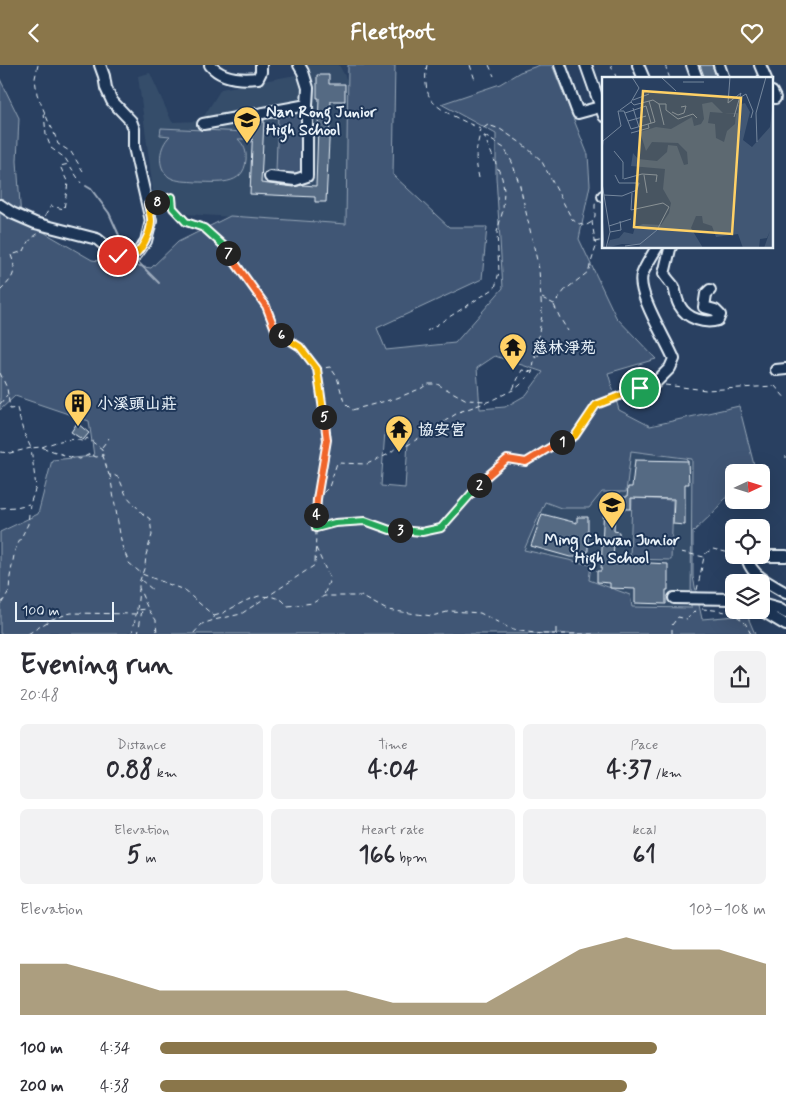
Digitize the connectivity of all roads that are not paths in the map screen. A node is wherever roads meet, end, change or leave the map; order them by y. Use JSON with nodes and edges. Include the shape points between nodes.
{"nodes":[{"id":1,"x":100,"y":65,"type":"edge"},
{"id":2,"x":210,"y":65,"type":"edge"},
{"id":3,"x":261,"y":65,"type":"edge"},
{"id":4,"x":299,"y":65,"type":"edge"},
{"id":5,"x":560,"y":65,"type":"edge"},
{"id":6,"x":586,"y":65,"type":"edge"},
{"id":7,"x":638,"y":65,"type":"edge"},
{"id":8,"x":692,"y":65,"type":"edge"},
{"id":9,"x":719,"y":65,"type":"edge"},
{"id":10,"x":760,"y":65,"type":"edge"},
{"id":11,"x":643,"y":77,"type":"edge"},
{"id":12,"x":696,"y":77,"type":"edge"},
{"id":13,"x":723,"y":77,"type":"edge"},
{"id":14,"x":765,"y":77,"type":"edge"},
{"id":15,"x":307,"y":105,"type":"junction"},
{"id":16,"x":602,"y":111,"type":"edge"},
{"id":17,"x":203,"y":125,"type":"dead end"},
{"id":18,"x":270,"y":177,"type":"dead end"},
{"id":19,"x":0,"y":205,"type":"edge"},
{"id":20,"x":656,"y":249,"type":"edge"},
{"id":21,"x":670,"y":249,"type":"edge"},
{"id":22,"x":710,"y":290,"type":"dead end"},
{"id":23,"x":653,"y":386,"type":"road end"},
{"id":24,"x":786,"y":556,"type":"edge"},
{"id":25,"x":786,"y":593,"type":"edge"},
{"id":26,"x":674,"y":598,"type":"dead end"},
{"id":27,"x":725,"y":599,"type":"edge"},
{"id":28,"x":770,"y":606,"type":"edge"},
{"id":29,"x":786,"y":613,"type":"edge"},
{"id":30,"x":770,"y":615,"type":"edge"},
{"id":31,"x":786,"y":625,"type":"edge"}],
"edges":[{"from":1,"to":19,"type":"street","via":[[112,101],[131,121],[134,129],[134,147],[151,221],[146,241],[136,255],[128,258],[118,256],[97,239],[40,224]]},
{"from":2,"to":3,"type":"street","via":[[214,71],[243,80],[258,78]]},
{"from":4,"to":15,"type":"street","via":[[308,88]]},
{"from":5,"to":16,"type":"street","via":[[578,113]]},
{"from":6,"to":16,"type":"street"},
{"from":7,"to":11,"type":"street"},
{"from":8,"to":12,"type":"street"},
{"from":9,"to":13,"type":"street"},
{"from":10,"to":14,"type":"street"},
{"from":15,"to":17,"type":"street"},
{"from":15,"to":18,"type":"street","via":[[307,176],[295,180]]},
{"from":20,"to":23,"type":"street","via":[[641,283],[645,299],[674,359]]},
{"from":21,"to":22,"type":"street","via":[[664,274],[674,288],[681,308],[700,321],[718,320],[720,315],[715,310],[704,307]]},
{"from":24,"to":25,"type":"street","via":[[751,556],[748,561],[755,574]]},
{"from":26,"to":27,"type":"street"},
{"from":28,"to":29,"type":"street"},
{"from":30,"to":31,"type":"street"}]}
